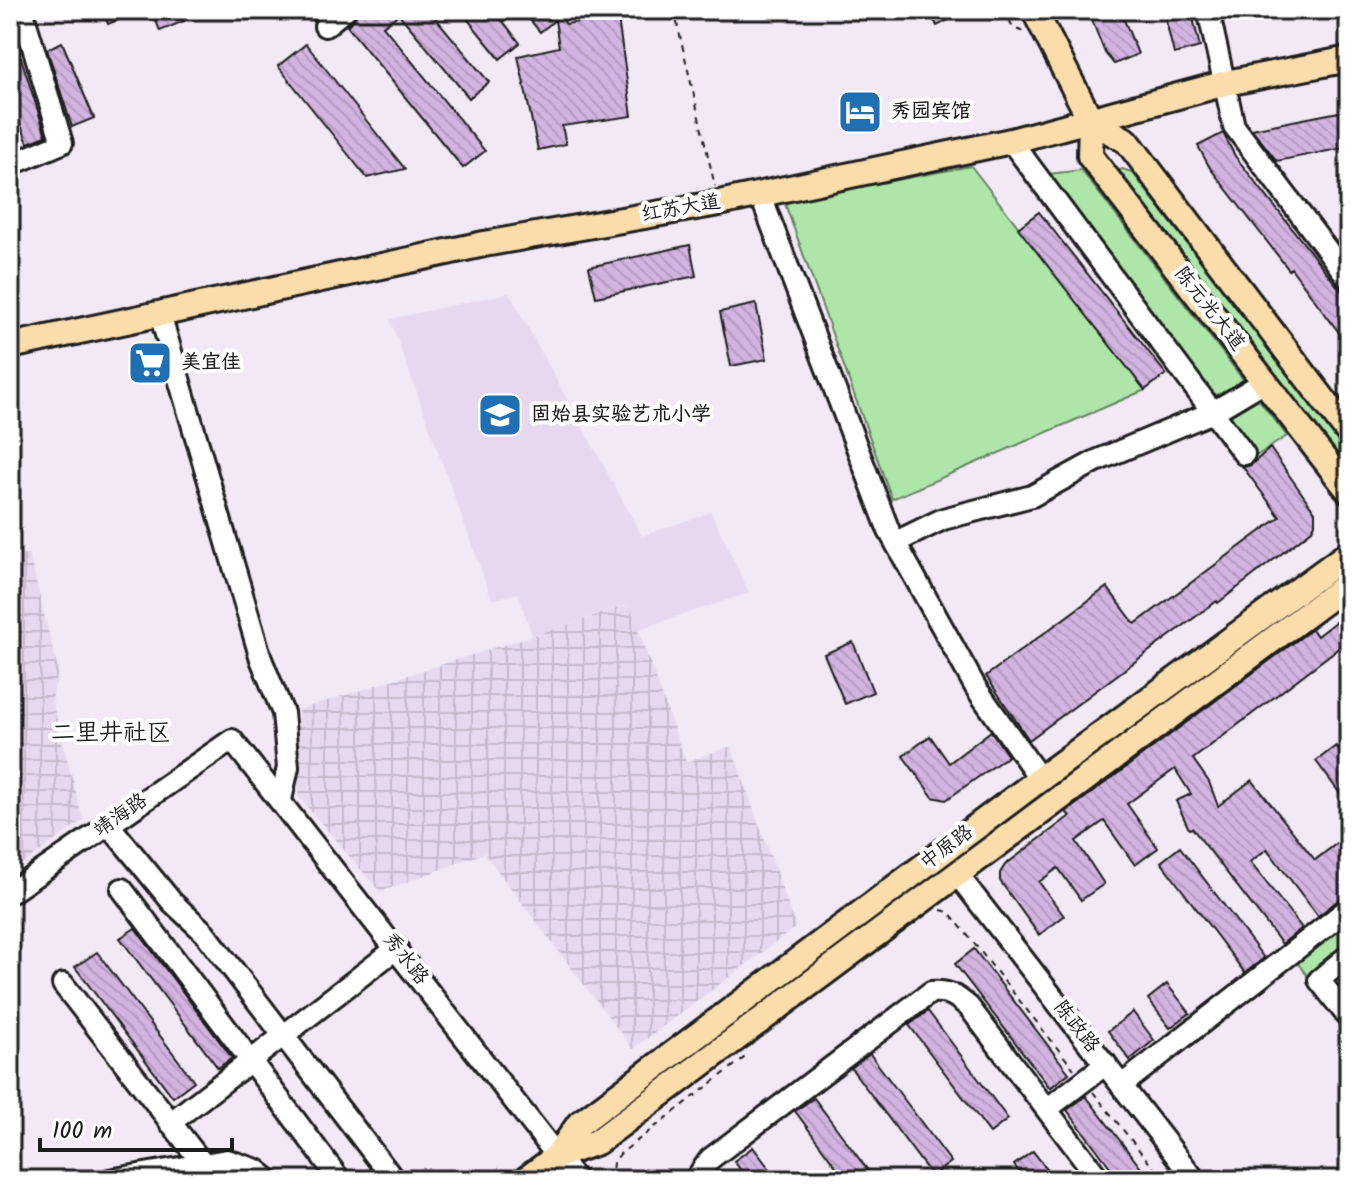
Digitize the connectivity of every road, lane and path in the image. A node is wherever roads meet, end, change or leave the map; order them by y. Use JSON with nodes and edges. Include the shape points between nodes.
{"nodes":[{"id":1,"x":22,"y":10,"type":"edge"},
{"id":2,"x":345,"y":10,"type":"edge"},
{"id":3,"x":674,"y":10,"type":"edge"},
{"id":4,"x":1034,"y":10,"type":"edge"},
{"id":5,"x":1208,"y":10,"type":"edge"},
{"id":6,"x":325,"y":26,"type":"dead end"},
{"id":7,"x":1349,"y":59,"type":"edge"},
{"id":8,"x":1226,"y":83,"type":"junction"},
{"id":9,"x":1091,"y":121,"type":"junction"},
{"id":10,"x":1011,"y":141,"type":"junction"},
{"id":11,"x":10,"y":157,"type":"edge"},
{"id":12,"x":760,"y":194,"type":"junction"},
{"id":13,"x":719,"y":203,"type":"junction"},
{"id":14,"x":1349,"y":279,"type":"edge"},
{"id":15,"x":160,"y":314,"type":"junction"},
{"id":16,"x":10,"y":346,"type":"edge"},
{"id":17,"x":1265,"y":381,"type":"junction"},
{"id":18,"x":1213,"y":412,"type":"junction"},
{"id":19,"x":1349,"y":433,"type":"edge"},
{"id":20,"x":1244,"y":454,"type":"dead end"},
{"id":21,"x":1349,"y":491,"type":"edge"},
{"id":22,"x":896,"y":542,"type":"junction"},
{"id":23,"x":1349,"y":553,"type":"edge"},
{"id":24,"x":1349,"y":583,"type":"edge"},
{"id":25,"x":232,"y":740,"type":"joint"},
{"id":26,"x":1040,"y":779,"type":"junction"},
{"id":27,"x":281,"y":800,"type":"junction"},
{"id":28,"x":109,"y":825,"type":"junction"},
{"id":29,"x":957,"y":874,"type":"junction"},
{"id":30,"x":122,"y":889,"type":"dead end"},
{"id":31,"x":10,"y":893,"type":"edge"},
{"id":32,"x":1349,"y":908,"type":"edge"},
{"id":33,"x":397,"y":948,"type":"junction"},
{"id":34,"x":1349,"y":955,"type":"edge"},
{"id":35,"x":63,"y":984,"type":"dead end"},
{"id":36,"x":1349,"y":1018,"type":"edge"},
{"id":37,"x":284,"y":1035,"type":"junction"},
{"id":38,"x":251,"y":1061,"type":"junction"},
{"id":39,"x":1106,"y":1064,"type":"junction"},
{"id":40,"x":1122,"y":1085,"type":"junction"},
{"id":41,"x":1047,"y":1109,"type":"junction"},
{"id":42,"x":170,"y":1123,"type":"junction"},
{"id":43,"x":557,"y":1156,"type":"junction"},
{"id":44,"x":203,"y":1164,"type":"junction"},
{"id":45,"x":109,"y":1180,"type":"edge"},
{"id":46,"x":269,"y":1180,"type":"edge"},
{"id":47,"x":340,"y":1180,"type":"edge"},
{"id":48,"x":394,"y":1180,"type":"edge"},
{"id":49,"x":525,"y":1180,"type":"edge"},
{"id":50,"x":576,"y":1180,"type":"edge"},
{"id":51,"x":695,"y":1180,"type":"edge"},
{"id":52,"x":1100,"y":1180,"type":"edge"},
{"id":53,"x":1195,"y":1180,"type":"edge"}],
"edges":[{"from":1,"to":11,"type":"street","via":[[62,143],[12,164]]},
{"from":2,"to":6,"type":"street"},
{"from":3,"to":13,"type":"path"},
{"from":4,"to":9,"type":"main road","name":"陈元光大道"},
{"from":5,"to":8,"type":"street"},
{"from":7,"to":8,"type":"main road","name":"红苏大道"},
{"from":8,"to":9,"type":"main road","name":"红苏大道"},
{"from":8,"to":14,"type":"street","via":[[1234,126]]},
{"from":9,"to":10,"type":"main road","name":"红苏大道"},
{"from":9,"to":17,"type":"main road","name":"陈元光大道","via":[[1090,156]]},
{"from":9,"to":19,"type":"main road","name":"陈元光大道","via":[[1127,141]]},
{"from":10,"to":12,"type":"main road","name":"红苏大道"},
{"from":10,"to":18,"type":"street"},
{"from":12,"to":13,"type":"main road","name":"红苏大道"},
{"from":12,"to":22,"type":"street"},
{"from":13,"to":15,"type":"main road","name":"红苏大道","via":[[484,244]]},
{"from":15,"to":16,"type":"main road","name":"红苏大道"},
{"from":15,"to":27,"type":"street","via":[[261,659],[283,713],[288,767]]},
{"from":17,"to":18,"type":"street"},
{"from":17,"to":21,"type":"main road","name":"陈元光大道"},
{"from":18,"to":20,"type":"street"},
{"from":18,"to":22,"type":"street","via":[[1096,461],[1032,496],[943,519]]},
{"from":22,"to":26,"type":"street","via":[[976,688]]},
{"from":23,"to":26,"type":"main road","name":"中原路"},
{"from":24,"to":29,"type":"main road","name":"中原路"},
{"from":25,"to":27,"type":"street","name":"秀水路"},
{"from":25,"to":28,"type":"street","name":"靖海路"},
{"from":26,"to":43,"type":"main road","name":"中原路","via":[[579,1124]]},
{"from":27,"to":33,"type":"street","name":"秀水路"},
{"from":28,"to":31,"type":"street","name":"靖海路"},
{"from":28,"to":37,"type":"street","via":[[172,902],[205,933]]},
{"from":29,"to":39,"type":"street","name":"陈政路"},
{"from":29,"to":43,"type":"main road","name":"中原路","via":[[597,1142]]},
{"from":30,"to":38,"type":"street"},
{"from":32,"to":40,"type":"street"},
{"from":33,"to":37,"type":"street"},
{"from":33,"to":43,"type":"street","name":"秀水路"},
{"from":34,"to":36,"type":"street","via":[[1319,980]]},
{"from":35,"to":42,"type":"street"},
{"from":37,"to":38,"type":"street"},
{"from":37,"to":48,"type":"street"},
{"from":38,"to":42,"type":"street"},
{"from":38,"to":47,"type":"street"},
{"from":39,"to":40,"type":"street","name":"陈政路"},
{"from":39,"to":41,"type":"street"},
{"from":40,"to":53,"type":"street","name":"陈政路"},
{"from":41,"to":51,"type":"street","via":[[969,1007],[956,996],[931,992],[710,1159]]},
{"from":41,"to":52,"type":"street"},
{"from":42,"to":44,"type":"street"},
{"from":43,"to":49,"type":"main road","name":"中原路"},
{"from":43,"to":50,"type":"street","name":"秀水路"},
{"from":44,"to":45,"type":"street"},
{"from":44,"to":46,"type":"street","via":[[227,1160]]}]}
